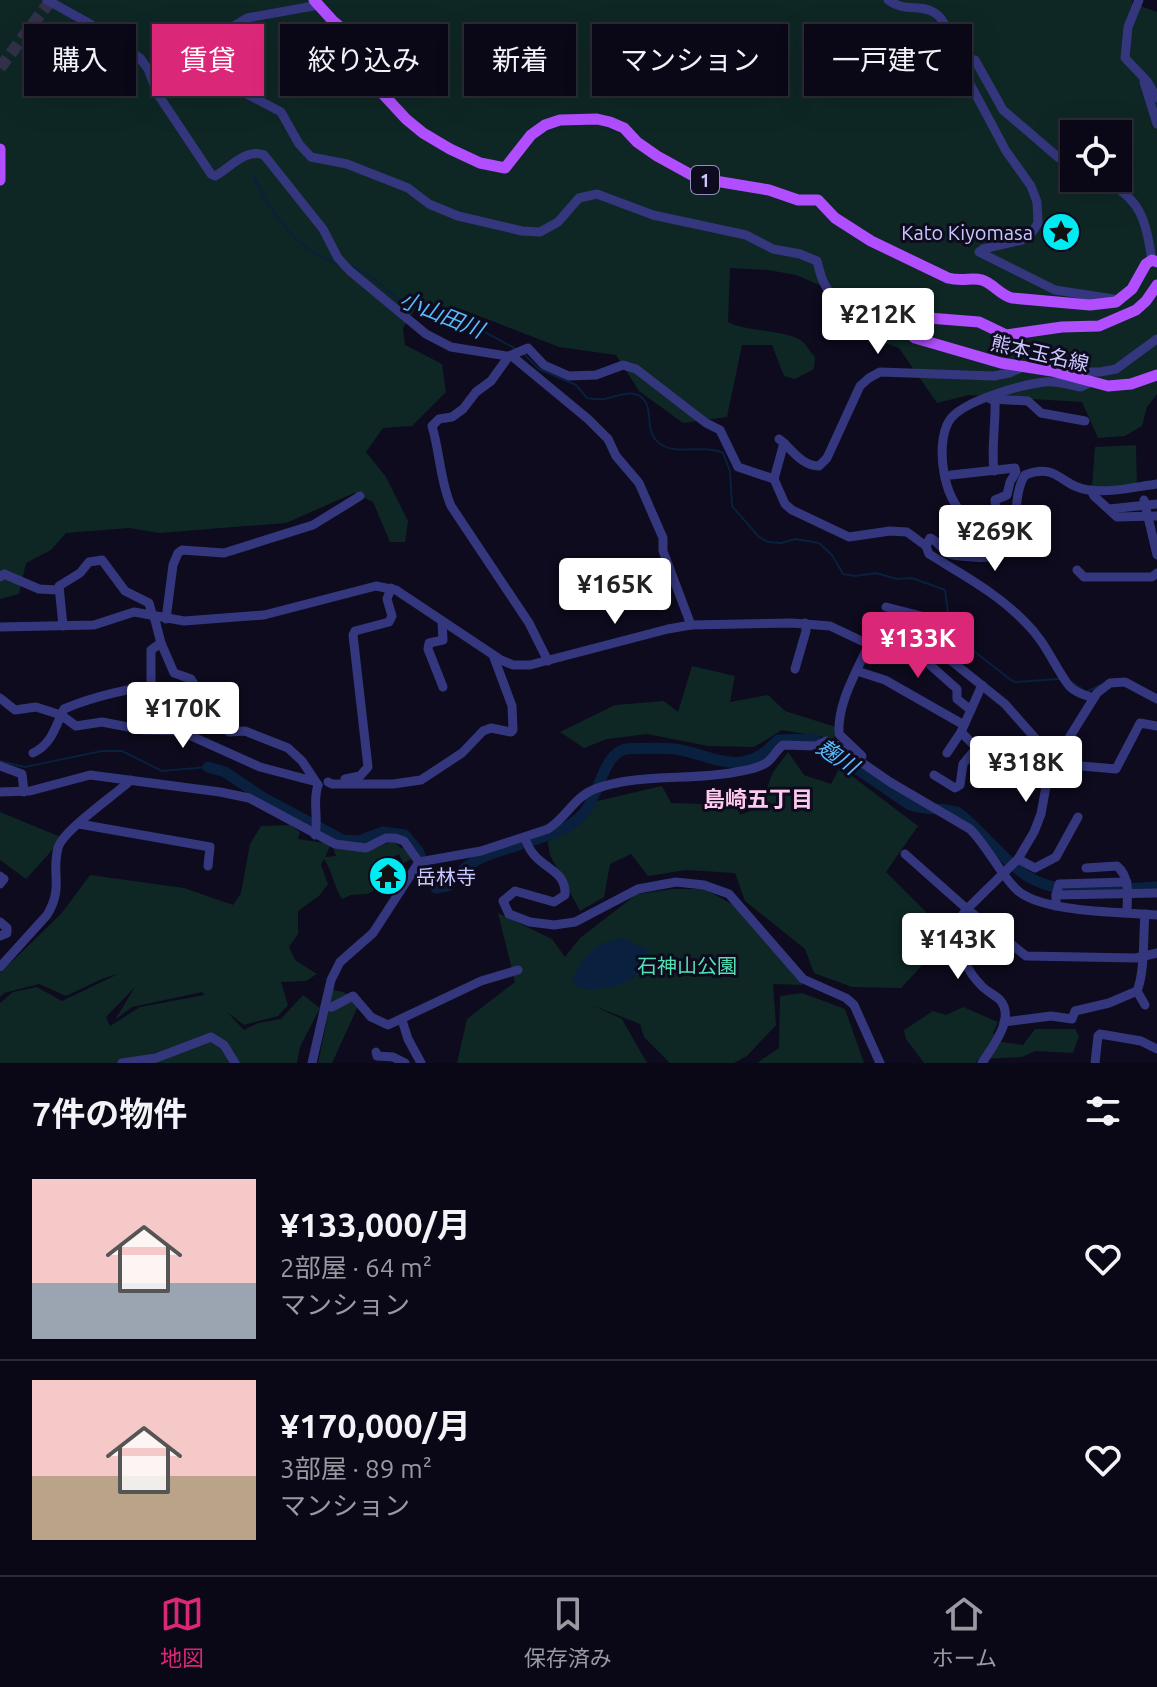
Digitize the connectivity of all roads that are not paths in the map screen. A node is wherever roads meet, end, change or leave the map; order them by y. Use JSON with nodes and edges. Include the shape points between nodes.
{"nodes":[{"id":1,"x":47,"y":0,"type":"edge"},
{"id":2,"x":888,"y":0,"type":"edge"},
{"id":3,"x":1139,"y":0,"type":"edge"},
{"id":4,"x":317,"y":2,"type":"edge"},
{"id":5,"x":944,"y":24,"type":"edge"},
{"id":6,"x":972,"y":60,"type":"edge"},
{"id":7,"x":1143,"y":79,"type":"junction"},
{"id":8,"x":972,"y":91,"type":"edge"},
{"id":9,"x":1157,"y":98,"type":"edge"},
{"id":10,"x":1157,"y":124,"type":"edge"},
{"id":11,"x":0,"y":149,"type":"edge"},
{"id":12,"x":1060,"y":158,"type":"edge"},
{"id":13,"x":0,"y":180,"type":"edge"},
{"id":14,"x":1124,"y":192,"type":"edge"},
{"id":15,"x":1154,"y":261,"type":"edge"},
{"id":16,"x":1157,"y":285,"type":"edge"},
{"id":17,"x":1120,"y":300,"type":"junction"},
{"id":18,"x":909,"y":333,"type":"junction"},
{"id":19,"x":1157,"y":339,"type":"edge"},
{"id":20,"x":512,"y":354,"type":"junction"},
{"id":21,"x":1023,"y":367,"type":"junction"},
{"id":22,"x":1062,"y":374,"type":"junction"},
{"id":23,"x":1157,"y":375,"type":"edge"},
{"id":24,"x":1089,"y":383,"type":"junction"},
{"id":25,"x":991,"y":399,"type":"junction"},
{"id":26,"x":1085,"y":421,"type":"dead end"},
{"id":27,"x":994,"y":471,"type":"junction"},
{"id":28,"x":951,"y":475,"type":"dead end"},
{"id":29,"x":774,"y":479,"type":"junction"},
{"id":30,"x":1157,"y":484,"type":"edge"},
{"id":31,"x":1091,"y":490,"type":"junction"},
{"id":32,"x":360,"y":496,"type":"dead end"},
{"id":33,"x":1145,"y":502,"type":"junction"},
{"id":34,"x":1157,"y":504,"type":"edge"},
{"id":35,"x":1109,"y":509,"type":"junction"},
{"id":36,"x":1153,"y":517,"type":"edge"},
{"id":37,"x":1017,"y":520,"type":"junction"},
{"id":38,"x":997,"y":521,"type":"junction"},
{"id":39,"x":1155,"y":534,"type":"edge"},
{"id":40,"x":926,"y":546,"type":"junction"},
{"id":41,"x":1157,"y":553,"type":"edge"},
{"id":42,"x":1077,"y":570,"type":"dead end"},
{"id":43,"x":1157,"y":573,"type":"edge"},
{"id":44,"x":0,"y":577,"type":"edge"},
{"id":45,"x":391,"y":588,"type":"junction"},
{"id":46,"x":58,"y":590,"type":"junction"},
{"id":47,"x":886,"y":607,"type":"dead end"},
{"id":48,"x":153,"y":615,"type":"junction"},
{"id":49,"x":166,"y":619,"type":"junction"},
{"id":50,"x":442,"y":622,"type":"junction"},
{"id":51,"x":805,"y":623,"type":"junction"},
{"id":52,"x":691,"y":625,"type":"junction"},
{"id":53,"x":63,"y":626,"type":"junction"},
{"id":54,"x":0,"y":627,"type":"edge"},
{"id":55,"x":161,"y":643,"type":"junction"},
{"id":56,"x":869,"y":644,"type":"junction"},
{"id":57,"x":928,"y":650,"type":"junction"},
{"id":58,"x":940,"y":654,"type":"junction"},
{"id":59,"x":493,"y":655,"type":"junction"},
{"id":60,"x":548,"y":661,"type":"junction"},
{"id":61,"x":795,"y":669,"type":"dead end"},
{"id":62,"x":857,"y":671,"type":"junction"},
{"id":63,"x":982,"y":685,"type":"junction"},
{"id":64,"x":443,"y":687,"type":"dead end"},
{"id":65,"x":151,"y":688,"type":"junction"},
{"id":66,"x":167,"y":689,"type":"junction"},
{"id":67,"x":0,"y":698,"type":"edge"},
{"id":68,"x":1094,"y":698,"type":"junction"},
{"id":69,"x":1157,"y":699,"type":"edge"},
{"id":70,"x":971,"y":710,"type":"junction"},
{"id":71,"x":61,"y":715,"type":"junction"},
{"id":72,"x":216,"y":722,"type":"junction"},
{"id":73,"x":1157,"y":726,"type":"edge"},
{"id":74,"x":962,"y":729,"type":"junction"},
{"id":75,"x":180,"y":731,"type":"junction"},
{"id":76,"x":977,"y":747,"type":"junction"},
{"id":77,"x":33,"y":753,"type":"dead end"},
{"id":78,"x":947,"y":753,"type":"dead end"},
{"id":79,"x":1053,"y":761,"type":"junction"},
{"id":80,"x":0,"y":766,"type":"edge"},
{"id":81,"x":997,"y":769,"type":"dead end"},
{"id":82,"x":934,"y":775,"type":"dead end"},
{"id":83,"x":131,"y":780,"type":"junction"},
{"id":84,"x":320,"y":783,"type":"junction"},
{"id":85,"x":898,"y":787,"type":"junction"},
{"id":86,"x":0,"y":792,"type":"edge"},
{"id":87,"x":24,"y":792,"type":"junction"},
{"id":88,"x":1078,"y":817,"type":"dead end"},
{"id":89,"x":79,"y":824,"type":"junction"},
{"id":90,"x":316,"y":830,"type":"junction"},
{"id":91,"x":525,"y":837,"type":"junction"},
{"id":92,"x":905,"y":854,"type":"dead end"},
{"id":93,"x":422,"y":861,"type":"junction"},
{"id":94,"x":1012,"y":865,"type":"junction"},
{"id":95,"x":208,"y":866,"type":"dead end"},
{"id":96,"x":1086,"y":868,"type":"dead end"},
{"id":97,"x":0,"y":876,"type":"edge"},
{"id":98,"x":0,"y":884,"type":"edge"},
{"id":99,"x":1127,"y":888,"type":"junction"},
{"id":100,"x":1157,"y":893,"type":"edge"},
{"id":101,"x":1056,"y":906,"type":"junction"},
{"id":102,"x":967,"y":909,"type":"junction"},
{"id":103,"x":1127,"y":912,"type":"junction"},
{"id":104,"x":1145,"y":914,"type":"junction"},
{"id":105,"x":1157,"y":915,"type":"edge"},
{"id":106,"x":0,"y":922,"type":"edge"},
{"id":107,"x":0,"y":936,"type":"edge"},
{"id":108,"x":1157,"y":953,"type":"edge"},
{"id":109,"x":1141,"y":958,"type":"junction"},
{"id":110,"x":0,"y":967,"type":"edge"},
{"id":111,"x":518,"y":970,"type":"dead end"},
{"id":112,"x":1137,"y":991,"type":"junction"},
{"id":113,"x":1145,"y":1005,"type":"dead end"},
{"id":114,"x":325,"y":1007,"type":"junction"},
{"id":115,"x":402,"y":1020,"type":"junction"},
{"id":116,"x":1004,"y":1022,"type":"junction"},
{"id":117,"x":1157,"y":1049,"type":"edge"},
{"id":118,"x":376,"y":1052,"type":"dead end"},
{"id":119,"x":122,"y":1063,"type":"edge"},
{"id":120,"x":235,"y":1063,"type":"edge"},
{"id":121,"x":312,"y":1063,"type":"edge"},
{"id":122,"x":405,"y":1063,"type":"edge"},
{"id":123,"x":421,"y":1063,"type":"edge"},
{"id":124,"x":880,"y":1063,"type":"edge"},
{"id":125,"x":982,"y":1063,"type":"edge"},
{"id":126,"x":1095,"y":1063,"type":"edge"}],
"edges":[{"from":1,"to":20,"type":"street","via":[[140,58],[211,174],[249,153],[264,155],[323,229],[338,258],[375,292],[439,342]]},
{"from":2,"to":5,"type":"street","via":[[898,7],[932,11]]},
{"from":3,"to":7,"type":"street","via":[[1124,52]]},
{"from":4,"to":17,"type":"main road","number":"1","via":[[369,51],[382,93],[406,119],[433,140],[480,163],[505,168],[531,135],[560,120],[610,122],[697,178],[818,200],[871,241],[948,278],[985,281],[1012,298],[1090,305]]},
{"from":4,"to":18,"type":"street","via":[[247,18],[232,27],[227,41],[245,65],[243,92],[281,112],[311,157],[347,164],[408,188],[458,216],[522,231],[549,228],[579,198],[597,194],[653,215],[746,235],[817,261],[834,297]]},
{"from":6,"to":12,"type":"street","via":[[1003,110]]},
{"from":7,"to":9,"type":"street"},
{"from":7,"to":10,"type":"street"},
{"from":8,"to":17,"type":"street","via":[[1031,186],[1038,223],[1022,240],[979,252],[1055,290]]},
{"from":11,"to":13,"type":"main road"},
{"from":14,"to":15,"type":"street","via":[[1137,206]]},
{"from":15,"to":17,"type":"main road","via":[[1146,264]]},
{"from":16,"to":18,"type":"main road","name":"熊本玉名線","via":[[1136,310],[1099,326],[1006,335],[979,322],[916,317]]},
{"from":18,"to":21,"type":"main road","name":"熊本玉名線"},
{"from":19,"to":22,"type":"street","via":[[1116,369]]},
{"from":20,"to":29,"type":"street","via":[[528,348],[544,365],[569,376],[596,375],[623,365],[636,369],[720,430],[738,467]]},
{"from":20,"to":52,"type":"street","via":[[608,439],[639,483]]},
{"from":20,"to":60,"type":"street","via":[[463,409],[432,426],[451,506],[529,623]]},
{"from":21,"to":22,"type":"main road","name":"熊本玉名線"},
{"from":21,"to":29,"type":"street","via":[[994,376],[880,372],[860,386],[827,458],[812,466],[782,441]]},
{"from":22,"to":24,"type":"main road","name":"熊本玉名線"},
{"from":23,"to":24,"type":"main road","name":"熊本玉名線","via":[[1119,387]]},
{"from":24,"to":25,"type":"street","via":[[1081,387],[1045,382]]},
{"from":25,"to":26,"type":"street","via":[[1028,401],[1041,413]]},
{"from":25,"to":27,"type":"street"},
{"from":25,"to":38,"type":"street","via":[[966,405],[949,421],[944,469],[948,494],[964,516]]},
{"from":27,"to":28,"type":"street"},
{"from":27,"to":38,"type":"street","via":[[1016,472],[1007,495],[995,500]]},
{"from":29,"to":40,"type":"street","via":[[785,504],[840,534],[907,532]]},
{"from":30,"to":31,"type":"street"},
{"from":31,"to":35,"type":"street"},
{"from":31,"to":37,"type":"street","via":[[1052,471],[1025,475],[1016,492]]},
{"from":32,"to":49,"type":"street","via":[[313,525],[224,553],[182,550],[173,565]]},
{"from":33,"to":34,"type":"street"},
{"from":33,"to":35,"type":"street"},
{"from":33,"to":36,"type":"street"},
{"from":35,"to":36,"type":"street","via":[[1121,517]]},
{"from":36,"to":39,"type":"street"},
{"from":37,"to":38,"type":"street"},
{"from":37,"to":40,"type":"street","via":[[1007,546],[990,557],[947,553],[934,538]]},
{"from":39,"to":41,"type":"street"},
{"from":40,"to":68,"type":"street","via":[[929,554],[984,586],[1025,622],[1065,679],[1079,693]]},
{"from":42,"to":43,"type":"street","via":[[1084,577]]},
{"from":44,"to":46,"type":"street"},
{"from":45,"to":49,"type":"street","via":[[376,586],[264,615]]},
{"from":45,"to":50,"type":"street"},
{"from":45,"to":84,"type":"street","via":[[389,622],[353,635],[368,767],[360,776]]},
{"from":46,"to":48,"type":"street","via":[[89,562],[102,560],[125,591],[149,603]]},
{"from":46,"to":53,"type":"street"},
{"from":47,"to":58,"type":"street","via":[[933,619],[948,645]]},
{"from":48,"to":49,"type":"street"},
{"from":48,"to":53,"type":"street","via":[[134,612],[94,625]]},
{"from":48,"to":55,"type":"street"},
{"from":50,"to":59,"type":"street"},
{"from":50,"to":64,"type":"street","via":[[443,640],[429,643],[428,649]]},
{"from":51,"to":52,"type":"street"},
{"from":51,"to":56,"type":"street","via":[[830,626]]},
{"from":51,"to":61,"type":"street"},
{"from":52,"to":60,"type":"street"},
{"from":53,"to":54,"type":"street"},
{"from":55,"to":65,"type":"street","via":[[151,650]]},
{"from":55,"to":72,"type":"street","via":[[174,673],[191,679]]},
{"from":56,"to":57,"type":"street","via":[[883,651]]},
{"from":56,"to":62,"type":"street"},
{"from":57,"to":58,"type":"street"},
{"from":57,"to":70,"type":"street","via":[[929,664]]},
{"from":58,"to":63,"type":"street"},
{"from":59,"to":60,"type":"street","via":[[513,665]]},
{"from":59,"to":84,"type":"street","via":[[512,706],[511,732],[483,731],[462,753],[421,780]]},
{"from":62,"to":74,"type":"street","via":[[885,680]]},
{"from":62,"to":85,"type":"street","via":[[839,734]]},
{"from":63,"to":70,"type":"street"},
{"from":63,"to":79,"type":"street"},
{"from":65,"to":66,"type":"street"},
{"from":65,"to":71,"type":"street","via":[[74,705]]},
{"from":66,"to":72,"type":"street"},
{"from":66,"to":75,"type":"street"},
{"from":67,"to":71,"type":"street","via":[[15,710],[36,707]]},
{"from":68,"to":69,"type":"street","via":[[1110,683],[1125,682]]},
{"from":68,"to":79,"type":"street"},
{"from":70,"to":74,"type":"street"},
{"from":71,"to":75,"type":"street","via":[[76,726],[102,722]]},
{"from":71,"to":77,"type":"street","via":[[50,740]]},
{"from":72,"to":84,"type":"street","via":[[229,732],[245,731],[294,751]]},
{"from":73,"to":79,"type":"street","via":[[1140,723],[1116,769]]},
{"from":74,"to":76,"type":"street"},
{"from":74,"to":78,"type":"street"},
{"from":75,"to":84,"type":"street","via":[[260,767]]},
{"from":76,"to":81,"type":"street"},
{"from":76,"to":82,"type":"street","via":[[963,764],[960,785],[955,788]]},
{"from":79,"to":94,"type":"street","via":[[1038,823]]},
{"from":80,"to":87,"type":"street","via":[[22,774]]},
{"from":83,"to":87,"type":"street","via":[[90,775]]},
{"from":83,"to":89,"type":"street"},
{"from":83,"to":90,"type":"street","via":[[249,798]]},
{"from":84,"to":90,"type":"street","via":[[313,802]]},
{"from":85,"to":91,"type":"street","via":[[835,744],[783,745],[766,763],[720,775],[599,788],[578,800],[557,824]]},
{"from":85,"to":94,"type":"street","via":[[970,829]]},
{"from":86,"to":87,"type":"street"},
{"from":88,"to":94,"type":"street","via":[[1056,857],[1035,868]]},
{"from":89,"to":95,"type":"street","via":[[210,847]]},
{"from":89,"to":110,"type":"street","via":[[59,844],[53,906]]},
{"from":90,"to":93,"type":"street","via":[[335,844],[357,848],[395,838]]},
{"from":91,"to":93,"type":"street"},
{"from":91,"to":124,"type":"street","via":[[536,860],[560,875],[565,895],[554,902],[515,891],[503,901],[509,914],[554,925],[575,922],[638,889],[676,882],[729,894],[803,979],[854,1005]]},
{"from":92,"to":102,"type":"street"},
{"from":93,"to":114,"type":"street","via":[[373,933],[340,962]]},
{"from":94,"to":101,"type":"street","via":[[1019,892]]},
{"from":94,"to":102,"type":"street"},
{"from":96,"to":99,"type":"street","via":[[1117,866]]},
{"from":97,"to":98,"type":"street"},
{"from":99,"to":100,"type":"street"},
{"from":99,"to":101,"type":"street","via":[[1057,890]]},
{"from":99,"to":103,"type":"street"},
{"from":101,"to":103,"type":"street"},
{"from":102,"to":109,"type":"street","via":[[1026,956]]},
{"from":102,"to":116,"type":"street","via":[[952,934],[980,985],[1001,1002]]},
{"from":103,"to":104,"type":"street"},
{"from":104,"to":105,"type":"street"},
{"from":104,"to":109,"type":"street"},
{"from":106,"to":107,"type":"street","via":[[7,928]]},
{"from":108,"to":109,"type":"street"},
{"from":109,"to":112,"type":"street"},
{"from":111,"to":115,"type":"street","via":[[481,981]]},
{"from":112,"to":113,"type":"street"},
{"from":112,"to":116,"type":"street","via":[[1075,1011],[1072,1019]]},
{"from":114,"to":115,"type":"street","via":[[353,996],[384,1025]]},
{"from":114,"to":121,"type":"street"},
{"from":115,"to":123,"type":"street"},
{"from":116,"to":125,"type":"street"},
{"from":117,"to":126,"type":"street","via":[[1131,1038],[1100,1034]]},
{"from":118,"to":122,"type":"street"},
{"from":119,"to":120,"type":"street","via":[[156,1058],[211,1037],[224,1045]]}]}
